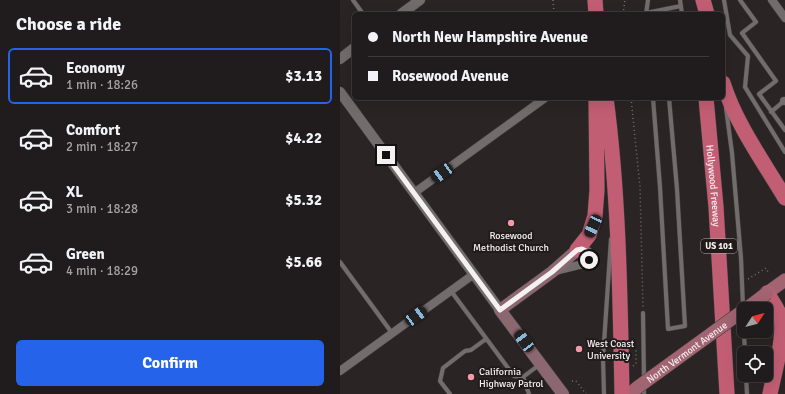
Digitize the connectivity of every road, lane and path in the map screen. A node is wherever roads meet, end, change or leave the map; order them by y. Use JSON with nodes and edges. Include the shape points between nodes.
{"nodes":[{"id":1,"x":353,"y":0,"type":"edge"},
{"id":2,"x":420,"y":0,"type":"edge"},
{"id":3,"x":553,"y":0,"type":"edge"},
{"id":4,"x":625,"y":0,"type":"edge"},
{"id":5,"x":648,"y":0,"type":"edge"},
{"id":6,"x":680,"y":0,"type":"edge"},
{"id":7,"x":704,"y":0,"type":"edge"},
{"id":8,"x":724,"y":0,"type":"edge"},
{"id":9,"x":740,"y":0,"type":"edge"},
{"id":10,"x":772,"y":0,"type":"edge"},
{"id":11,"x":688,"y":3,"type":"edge"},
{"id":12,"x":362,"y":12,"type":"edge"},
{"id":13,"x":404,"y":12,"type":"edge"},
{"id":14,"x":554,"y":12,"type":"edge"},
{"id":15,"x":623,"y":12,"type":"edge"},
{"id":16,"x":646,"y":12,"type":"edge"},
{"id":17,"x":662,"y":12,"type":"edge"},
{"id":18,"x":683,"y":12,"type":"edge"},
{"id":19,"x":695,"y":12,"type":"edge"},
{"id":20,"x":707,"y":12,"type":"edge"},
{"id":21,"x":785,"y":18,"type":"edge"},
{"id":22,"x":352,"y":50,"type":"edge"},
{"id":23,"x":340,"y":59,"type":"edge"},
{"id":24,"x":725,"y":90,"type":"edge"},
{"id":25,"x":340,"y":92,"type":"edge"},
{"id":26,"x":542,"y":100,"type":"edge"},
{"id":27,"x":596,"y":100,"type":"edge"},
{"id":28,"x":606,"y":100,"type":"edge"},
{"id":29,"x":631,"y":100,"type":"edge"},
{"id":30,"x":653,"y":100,"type":"edge"},
{"id":31,"x":669,"y":100,"type":"edge"},
{"id":32,"x":706,"y":100,"type":"edge"},
{"id":33,"x":724,"y":100,"type":"edge"},
{"id":34,"x":785,"y":101,"type":"edge"},
{"id":35,"x":771,"y":112,"type":"junction"},
{"id":36,"x":785,"y":130,"type":"edge"},
{"id":37,"x":785,"y":152,"type":"edge"},
{"id":38,"x":614,"y":179,"type":"junction"},
{"id":39,"x":414,"y":193,"type":"junction"},
{"id":40,"x":785,"y":198,"type":"edge"},
{"id":41,"x":612,"y":226,"type":"dead end"},
{"id":42,"x":611,"y":234,"type":"dead end"},
{"id":43,"x":577,"y":250,"type":"joint"},
{"id":44,"x":340,"y":262,"type":"edge"},
{"id":45,"x":768,"y":272,"type":"dead end"},
{"id":46,"x":474,"y":274,"type":"junction"},
{"id":47,"x":747,"y":279,"type":"dead end"},
{"id":48,"x":785,"y":280,"type":"edge"},
{"id":49,"x":451,"y":291,"type":"junction"},
{"id":50,"x":767,"y":293,"type":"junction"},
{"id":51,"x":755,"y":302,"type":"edge"},
{"id":52,"x":500,"y":310,"type":"junction"},
{"id":53,"x":643,"y":313,"type":"joint"},
{"id":54,"x":737,"y":316,"type":"edge"},
{"id":55,"x":392,"y":333,"type":"junction"},
{"id":56,"x":486,"y":339,"type":"junction"},
{"id":57,"x":745,"y":346,"type":"edge"},
{"id":58,"x":636,"y":349,"type":"dead end"},
{"id":59,"x":541,"y":364,"type":"junction"},
{"id":60,"x":630,"y":368,"type":"dead end"},
{"id":61,"x":340,"y":371,"type":"edge"},
{"id":62,"x":523,"y":377,"type":"junction"},
{"id":63,"x":572,"y":381,"type":"dead end"},
{"id":64,"x":746,"y":382,"type":"edge"},
{"id":65,"x":450,"y":394,"type":"edge"},
{"id":66,"x":529,"y":394,"type":"edge"},
{"id":67,"x":563,"y":394,"type":"edge"},
{"id":68,"x":586,"y":394,"type":"edge"},
{"id":69,"x":604,"y":394,"type":"edge"},
{"id":70,"x":622,"y":394,"type":"edge"},
{"id":71,"x":630,"y":394,"type":"edge"},
{"id":72,"x":644,"y":394,"type":"edge"},
{"id":73,"x":727,"y":394,"type":"edge"},
{"id":74,"x":747,"y":394,"type":"edge"},
{"id":75,"x":770,"y":394,"type":"edge"}],
"edges":[{"from":1,"to":12,"type":"lane"},
{"from":2,"to":13,"type":"street"},
{"from":3,"to":14,"type":"path"},
{"from":4,"to":15,"type":"path"},
{"from":5,"to":16,"type":"lane"},
{"from":6,"to":11,"type":"lane"},
{"from":7,"to":20,"type":"highway"},
{"from":8,"to":37,"type":"lane","via":[[730,35],[748,56],[745,87]]},
{"from":9,"to":35,"type":"lane","via":[[756,22],[742,33],[776,81],[759,94]]},
{"from":10,"to":21,"type":"street"},
{"from":11,"to":17,"type":"lane"},
{"from":11,"to":18,"type":"lane"},
{"from":11,"to":19,"type":"highway"},
{"from":22,"to":23,"type":"street"},
{"from":24,"to":40,"type":"highway","via":[[744,131]]},
{"from":25,"to":39,"type":"street"},
{"from":26,"to":39,"type":"street"},
{"from":27,"to":43,"type":"highway","via":[[596,216],[589,235]]},
{"from":28,"to":38,"type":"highway"},
{"from":29,"to":53,"type":"path","via":[[640,187]]},
{"from":30,"to":31,"type":"lane","via":[[668,329],[685,326]]},
{"from":32,"to":73,"type":"highway","name":"Hollywood Freeway","number":"US 101","via":[[717,222]]},
{"from":33,"to":57,"type":"lane","via":[[732,153],[741,258]]},
{"from":34,"to":35,"type":"lane"},
{"from":35,"to":36,"type":"lane"},
{"from":38,"to":41,"type":"lane"},
{"from":38,"to":70,"type":"highway"},
{"from":39,"to":46,"type":"street"},
{"from":42,"to":69,"type":"lane","via":[[603,358]]},
{"from":43,"to":52,"type":"main road"},
{"from":44,"to":55,"type":"lane"},
{"from":45,"to":47,"type":"path","via":[[766,268]]},
{"from":46,"to":49,"type":"street"},
{"from":46,"to":52,"type":"street"},
{"from":48,"to":50,"type":"main road","name":"North Vermont Avenue"},
{"from":49,"to":55,"type":"street"},
{"from":49,"to":56,"type":"lane"},
{"from":50,"to":51,"type":"main road","name":"North Vermont Avenue","bridge":true},
{"from":50,"to":75,"type":"highway","via":[[776,308],[783,337]]},
{"from":52,"to":59,"type":"main road"},
{"from":53,"to":72,"type":"lane"},
{"from":54,"to":71,"type":"main road","name":"North Vermont Avenue","bridge":true},
{"from":55,"to":61,"type":"street"},
{"from":56,"to":62,"type":"lane","via":[[514,376]]},
{"from":56,"to":65,"type":"lane","via":[[443,368],[440,381]]},
{"from":58,"to":60,"type":"path","via":[[636,364]]},
{"from":59,"to":62,"type":"lane"},
{"from":59,"to":67,"type":"main road"},
{"from":62,"to":66,"type":"lane"},
{"from":63,"to":68,"type":"path","via":[[576,381]]},
{"from":64,"to":74,"type":"lane"}]}
